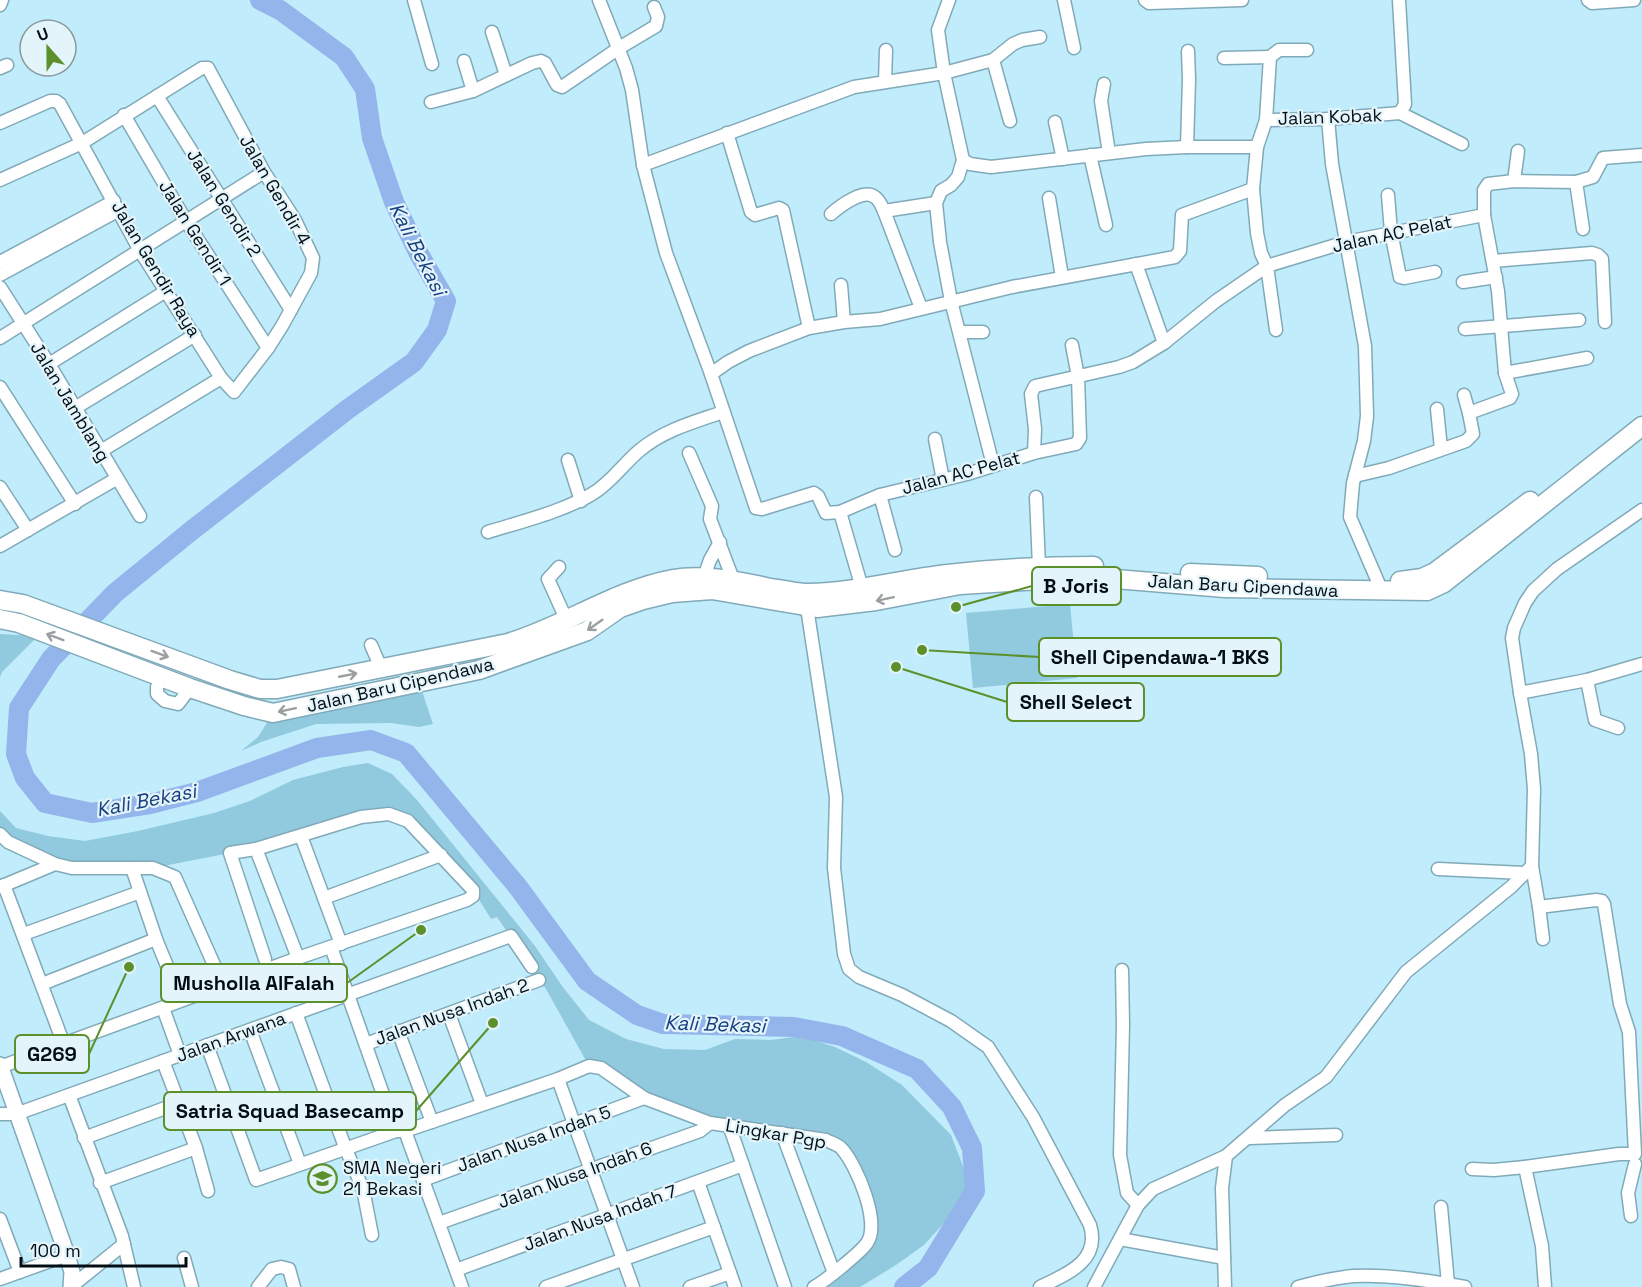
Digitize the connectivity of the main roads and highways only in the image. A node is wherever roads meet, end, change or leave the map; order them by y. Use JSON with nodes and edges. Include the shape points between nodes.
{"nodes":[{"id":1,"x":1642,"y":412,"type":"edge"},
{"id":2,"x":1642,"y":426,"type":"edge"},
{"id":3,"x":1533,"y":506,"type":"junction"},
{"id":4,"x":1030,"y":571,"type":"junction"},
{"id":5,"x":0,"y":600,"type":"edge"},
{"id":6,"x":806,"y":600,"type":"junction"},
{"id":7,"x":0,"y":619,"type":"edge"},
{"id":8,"x":414,"y":661,"type":"junction"},
{"id":9,"x":419,"y":682,"type":"junction"}],
"edges":[{"from":1,"to":3,"type":"main road","name":"Jalan Baru Cipendawa"},
{"from":2,"to":3,"type":"main road","name":"Jalan Baru Cipendawa"},
{"from":3,"to":4,"type":"main road","name":"Jalan Baru Cipendawa","via":[[1422,578],[1378,582],[1093,566]]},
{"from":3,"to":4,"type":"main road","name":"Jalan Baru Cipendawa","via":[[1444,583],[1427,591],[1236,588]]},
{"from":4,"to":6,"type":"main road","name":"Jalan Baru Cipendawa","via":[[948,574]]},
{"from":4,"to":6,"type":"main road","name":"Jalan Baru Cipendawa","one_way":true,"via":[[876,601]]},
{"from":5,"to":8,"type":"main road","name":"Jalan Baru Cipendawa","one_way":true,"via":[[23,604],[260,689],[278,689]]},
{"from":6,"to":8,"type":"main road","name":"Jalan Baru Cipendawa","via":[[734,582],[677,578],[617,596],[524,638]]},
{"from":6,"to":9,"type":"main road","name":"Jalan Baru Cipendawa","one_way":true,"via":[[712,590],[672,593],[620,608],[587,631],[479,670]]},
{"from":9,"to":7,"type":"main road","name":"Jalan Baru Cipendawa","one_way":true,"via":[[273,712],[190,688]]},
{"from":8,"to":9,"type":"main road"}]}
